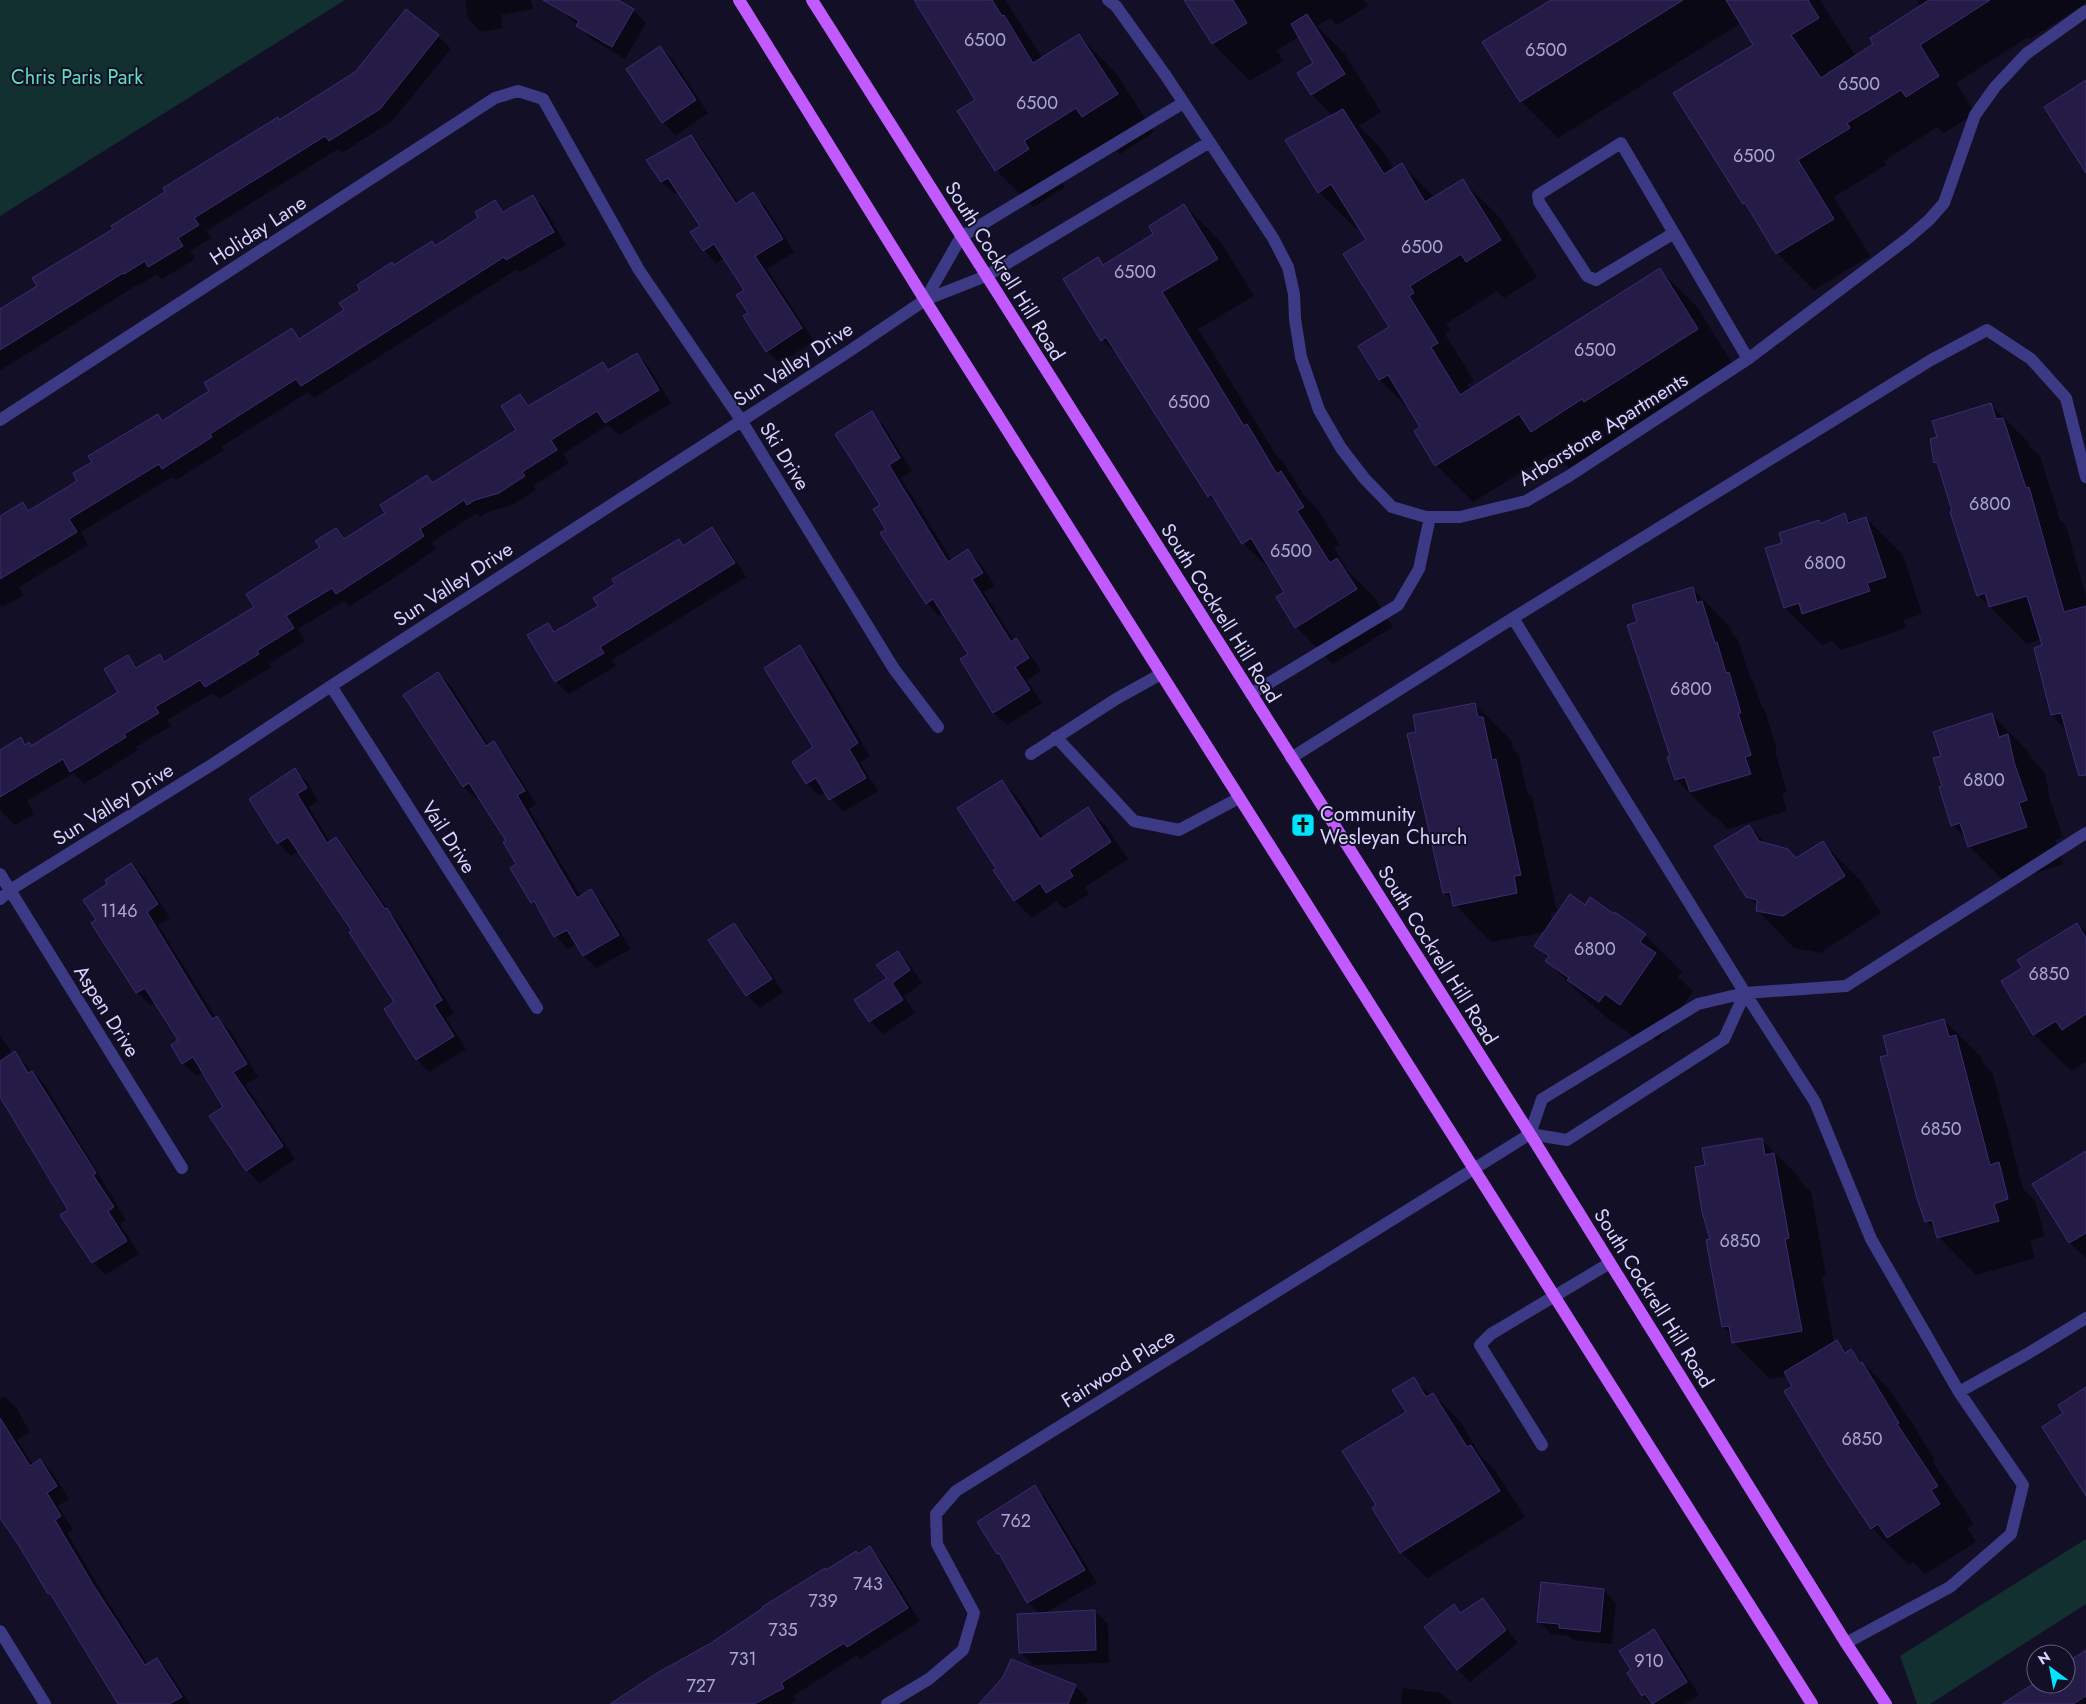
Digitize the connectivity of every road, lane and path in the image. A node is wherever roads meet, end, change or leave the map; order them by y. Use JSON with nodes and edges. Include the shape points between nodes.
{"nodes":[{"id":1,"x":739,"y":0,"type":"edge"},
{"id":2,"x":812,"y":0,"type":"edge"},
{"id":3,"x":1108,"y":0,"type":"edge"},
{"id":4,"x":2086,"y":11,"type":"edge"},
{"id":5,"x":543,"y":99,"type":"joint"},
{"id":6,"x":1183,"y":103,"type":"junction"},
{"id":7,"x":1208,"y":142,"type":"junction"},
{"id":8,"x":1674,"y":233,"type":"junction"},
{"id":9,"x":961,"y":237,"type":"junction"},
{"id":10,"x":986,"y":276,"type":"junction"},
{"id":11,"x":925,"y":300,"type":"junction"},
{"id":12,"x":1748,"y":359,"type":"junction"},
{"id":13,"x":0,"y":420,"type":"edge"},
{"id":14,"x":741,"y":420,"type":"junction"},
{"id":15,"x":2086,"y":477,"type":"edge"},
{"id":16,"x":1430,"y":517,"type":"junction"},
{"id":17,"x":1513,"y":618,"type":"junction"},
{"id":18,"x":1161,"y":674,"type":"junction"},
{"id":19,"x":331,"y":686,"type":"junction"},
{"id":20,"x":1250,"y":694,"type":"junction"},
{"id":21,"x":938,"y":728,"type":"dead end"},
{"id":22,"x":1056,"y":737,"type":"junction"},
{"id":23,"x":1031,"y":754,"type":"dead end"},
{"id":24,"x":1291,"y":758,"type":"junction"},
{"id":25,"x":1240,"y":798,"type":"junction"},
{"id":26,"x":2086,"y":833,"type":"edge"},
{"id":27,"x":0,"y":874,"type":"edge"},
{"id":28,"x":5,"y":895,"type":"edge"},
{"id":29,"x":1745,"y":993,"type":"junction"},
{"id":30,"x":537,"y":1008,"type":"dead end"},
{"id":31,"x":1530,"y":1134,"type":"junction"},
{"id":32,"x":182,"y":1168,"type":"dead end"},
{"id":33,"x":1473,"y":1168,"type":"junction"},
{"id":34,"x":1610,"y":1263,"type":"junction"},
{"id":35,"x":1554,"y":1297,"type":"junction"},
{"id":36,"x":2086,"y":1318,"type":"edge"},
{"id":37,"x":1959,"y":1392,"type":"junction"},
{"id":38,"x":1542,"y":1445,"type":"dead end"},
{"id":39,"x":0,"y":1631,"type":"edge"},
{"id":40,"x":1846,"y":1643,"type":"junction"},
{"id":41,"x":45,"y":1704,"type":"edge"},
{"id":42,"x":887,"y":1704,"type":"edge"},
{"id":43,"x":1812,"y":1704,"type":"edge"},
{"id":44,"x":1886,"y":1704,"type":"edge"}],
"edges":[{"from":1,"to":11,"type":"main road"},
{"from":2,"to":9,"type":"main road","name":"South Cockrell Hill Road"},
{"from":3,"to":6,"type":"street","via":[[1116,6]]},
{"from":4,"to":12,"type":"street","name":"Arborstone Apartments","via":[[2026,54],[1995,88],[1975,115],[1944,203],[1929,220]]},
{"from":5,"to":13,"type":"street","name":"Holiday Lane","via":[[518,91],[495,98]]},
{"from":5,"to":14,"type":"street","name":"Ski Drive","via":[[639,270]]},
{"from":6,"to":7,"type":"street","name":"Arborstone Apartments"},
{"from":6,"to":9,"type":"street"},
{"from":7,"to":10,"type":"street"},
{"from":7,"to":16,"type":"street","name":"Arborstone Apartments","via":[[1273,238],[1288,267],[1301,357],[1319,410],[1341,448],[1392,507]]},
{"from":8,"to":8,"type":"street","via":[[1621,143],[1538,195],[1539,202],[1587,276],[1596,280]]},
{"from":8,"to":12,"type":"street"},
{"from":9,"to":10,"type":"main road","name":"South Cockrell Hill Road"},
{"from":9,"to":11,"type":"street"},
{"from":10,"to":11,"type":"street"},
{"from":10,"to":20,"type":"main road","name":"South Cockrell Hill Road"},
{"from":11,"to":14,"type":"street","name":"Sun Valley Drive"},
{"from":11,"to":18,"type":"main road"},
{"from":12,"to":16,"type":"street","name":"Arborstone Apartments","via":[[1569,476],[1526,500],[1460,517]]},
{"from":14,"to":19,"type":"street","name":"Sun Valley Drive"},
{"from":14,"to":21,"type":"street","name":"Ski Drive","via":[[894,669]]},
{"from":15,"to":17,"type":"street","via":[[2066,398],[2032,359],[1986,330],[1931,360]]},
{"from":16,"to":20,"type":"street","via":[[1419,569],[1398,605]]},
{"from":17,"to":24,"type":"street"},
{"from":17,"to":29,"type":"street"},
{"from":18,"to":22,"type":"street"},
{"from":18,"to":25,"type":"main road"},
{"from":19,"to":28,"type":"street","name":"Sun Valley Drive"},
{"from":19,"to":30,"type":"street","name":"Vail Drive"},
{"from":20,"to":24,"type":"main road","name":"South Cockrell Hill Road"},
{"from":22,"to":23,"type":"street"},
{"from":22,"to":25,"type":"street","via":[[1134,821],[1179,830]]},
{"from":24,"to":31,"type":"main road","name":"South Cockrell Hill Road"},
{"from":25,"to":33,"type":"main road"},
{"from":26,"to":29,"type":"street","via":[[1846,986]]},
{"from":27,"to":28,"type":"street","name":"Aspen Drive"},
{"from":28,"to":32,"type":"street","name":"Aspen Drive"},
{"from":29,"to":31,"type":"street","via":[[1698,1004],[1542,1099]]},
{"from":29,"to":31,"type":"street","via":[[1724,1039],[1686,1064],[1567,1140]]},
{"from":29,"to":37,"type":"street","via":[[1816,1102],[1871,1240]]},
{"from":31,"to":33,"type":"street","name":"Fairwood Place"},
{"from":31,"to":34,"type":"main road","name":"South Cockrell Hill Road"},
{"from":33,"to":35,"type":"main road"},
{"from":33,"to":42,"type":"street","name":"Fairwood Place","via":[[956,1492],[936,1514],[937,1544],[974,1613],[963,1650],[929,1679]]},
{"from":34,"to":35,"type":"street"},
{"from":34,"to":40,"type":"main road","name":"South Cockrell Hill Road"},
{"from":35,"to":38,"type":"street","via":[[1491,1334],[1480,1345]]},
{"from":35,"to":43,"type":"main road"},
{"from":36,"to":37,"type":"street"},
{"from":37,"to":40,"type":"street","via":[[2022,1485],[2011,1534],[1950,1587]]},
{"from":39,"to":41,"type":"street"},
{"from":40,"to":44,"type":"main road","name":"South Cockrell Hill Road"}]}
